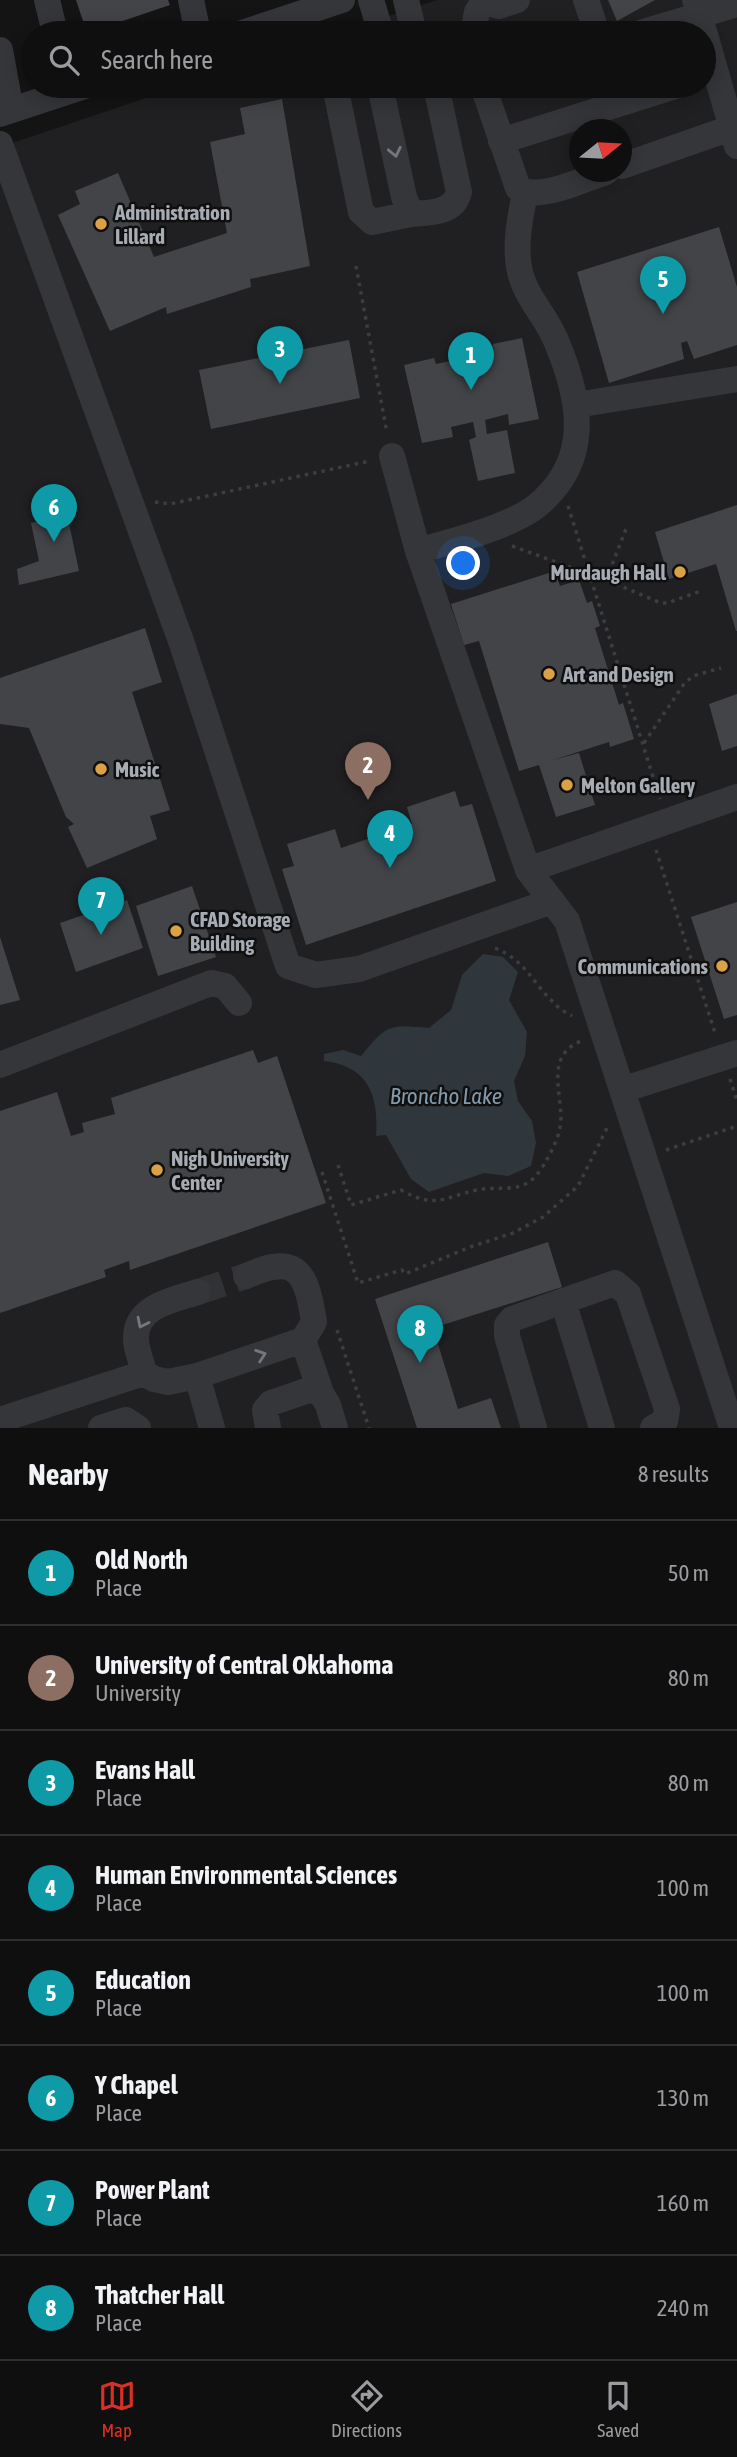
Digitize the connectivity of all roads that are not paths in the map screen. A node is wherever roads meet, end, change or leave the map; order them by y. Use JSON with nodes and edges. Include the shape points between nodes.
{"nodes":[{"id":1,"x":47,"y":0,"type":"edge"},
{"id":2,"x":191,"y":0,"type":"edge"},
{"id":3,"x":342,"y":0,"type":"edge"},
{"id":4,"x":371,"y":0,"type":"edge"},
{"id":5,"x":406,"y":0,"type":"edge"},
{"id":6,"x":517,"y":0,"type":"edge"},
{"id":7,"x":586,"y":0,"type":"edge"},
{"id":8,"x":484,"y":1,"type":"edge"},
{"id":9,"x":737,"y":4,"type":"edge"},
{"id":10,"x":697,"y":8,"type":"edge"},
{"id":11,"x":52,"y":21,"type":"edge"},
{"id":12,"x":195,"y":21,"type":"edge"},
{"id":13,"x":278,"y":21,"type":"edge"},
{"id":14,"x":378,"y":21,"type":"edge"},
{"id":15,"x":411,"y":21,"type":"edge"},
{"id":16,"x":475,"y":21,"type":"edge"},
{"id":17,"x":593,"y":21,"type":"edge"},
{"id":18,"x":667,"y":21,"type":"edge"},
{"id":19,"x":0,"y":50,"type":"edge"},
{"id":20,"x":719,"y":72,"type":"edge"},
{"id":21,"x":44,"y":98,"type":"edge"},
{"id":22,"x":337,"y":98,"type":"edge"},
{"id":23,"x":383,"y":98,"type":"edge"},
{"id":24,"x":439,"y":98,"type":"edge"},
{"id":25,"x":487,"y":98,"type":"edge"},
{"id":26,"x":636,"y":98,"type":"edge"},
{"id":27,"x":5,"y":112,"type":"edge"},
{"id":28,"x":735,"y":133,"type":"edge"},
{"id":29,"x":501,"y":141,"type":"junction"},
{"id":30,"x":0,"y":145,"type":"edge"},
{"id":31,"x":632,"y":163,"type":"edge"},
{"id":32,"x":576,"y":182,"type":"edge"},
{"id":33,"x":525,"y":193,"type":"junction"},
{"id":34,"x":411,"y":214,"type":"junction"},
{"id":35,"x":737,"y":379,"type":"edge"},
{"id":36,"x":576,"y":405,"type":"junction"},
{"id":37,"x":392,"y":456,"type":"road end"},
{"id":38,"x":418,"y":551,"type":"junction"},
{"id":39,"x":737,"y":797,"type":"edge"},
{"id":40,"x":528,"y":870,"type":"junction"},
{"id":41,"x":552,"y":901,"type":"junction"},
{"id":42,"x":239,"y":1003,"type":"dead end"},
{"id":43,"x":730,"y":1055,"type":"edge"},
{"id":44,"x":0,"y":1065,"type":"edge"},
{"id":45,"x":624,"y":1097,"type":"junction"},
{"id":46,"x":246,"y":1276,"type":"tunnel mouth"},
{"id":47,"x":198,"y":1292,"type":"tunnel mouth"},
{"id":48,"x":563,"y":1301,"type":"junction"},
{"id":49,"x":303,"y":1340,"type":"junction"},
{"id":50,"x":144,"y":1373,"type":"junction"},
{"id":51,"x":197,"y":1376,"type":"junction"},
{"id":52,"x":321,"y":1393,"type":"junction"},
{"id":53,"x":0,"y":1420,"type":"edge"},
{"id":54,"x":101,"y":1428,"type":"edge"},
{"id":55,"x":138,"y":1428,"type":"edge"},
{"id":56,"x":212,"y":1428,"type":"edge"},
{"id":57,"x":268,"y":1428,"type":"edge"},
{"id":58,"x":335,"y":1428,"type":"edge"},
{"id":59,"x":534,"y":1428,"type":"edge"},
{"id":60,"x":603,"y":1428,"type":"edge"},
{"id":61,"x":653,"y":1428,"type":"edge"},
{"id":62,"x":732,"y":1428,"type":"edge"}],
"edges":[{"from":1,"to":11,"type":"street"},
{"from":2,"to":12,"type":"street"},
{"from":3,"to":13,"type":"street"},
{"from":4,"to":14,"type":"street"},
{"from":5,"to":15,"type":"street"},
{"from":6,"to":8,"type":"street","via":[[499,6]]},
{"from":7,"to":17,"type":"street"},
{"from":8,"to":16,"type":"street"},
{"from":9,"to":10,"type":"street"},
{"from":10,"to":18,"type":"street"},
{"from":19,"to":27,"type":"street"},
{"from":20,"to":28,"type":"street"},
{"from":21,"to":27,"type":"street"},
{"from":22,"to":34,"type":"street","via":[[361,212],[372,222]]},
{"from":23,"to":34,"type":"street","one_way":true},
{"from":24,"to":34,"type":"street","via":[[459,192],[449,208]]},
{"from":25,"to":29,"type":"street"},
{"from":26,"to":29,"type":"street"},
{"from":28,"to":31,"type":"street"},
{"from":29,"to":33,"type":"street","via":[[518,188]]},
{"from":30,"to":41,"type":"street","via":[[181,641],[288,966],[316,975],[359,969]]},
{"from":32,"to":33,"type":"street","via":[[538,195]]},
{"from":33,"to":36,"type":"street","via":[[516,243],[519,269],[530,299],[556,340]]},
{"from":35,"to":36,"type":"street"},
{"from":36,"to":38,"type":"street","via":[[577,441],[566,471],[532,509],[477,533]]},
{"from":37,"to":38,"type":"street"},
{"from":38,"to":40,"type":"street"},
{"from":39,"to":40,"type":"street"},
{"from":40,"to":41,"type":"street"},
{"from":41,"to":45,"type":"street","via":[[567,921]]},
{"from":42,"to":44,"type":"street","via":[[225,986],[211,983]]},
{"from":43,"to":45,"type":"street"},
{"from":45,"to":62,"type":"street"},
{"from":46,"to":49,"type":"street","via":[[284,1266],[306,1281],[314,1322]]},
{"from":47,"to":50,"type":"street","one_way":true,"via":[[151,1308],[139,1322],[136,1340]]},
{"from":48,"to":59,"type":"street","via":[[512,1319],[507,1325]]},
{"from":48,"to":60,"type":"street"},
{"from":48,"to":61,"type":"street","via":[[615,1283],[628,1294],[667,1409],[665,1421]]},
{"from":51,"to":49,"type":"street","one_way":true},
{"from":49,"to":52,"type":"street"},
{"from":50,"to":51,"type":"street","via":[[168,1382]]},
{"from":50,"to":53,"type":"street"},
{"from":51,"to":56,"type":"street"},
{"from":52,"to":57,"type":"street","via":[[309,1390],[271,1403],[265,1410]]},
{"from":52,"to":58,"type":"street"},
{"from":54,"to":55,"type":"street","via":[[126,1420]]}]}
